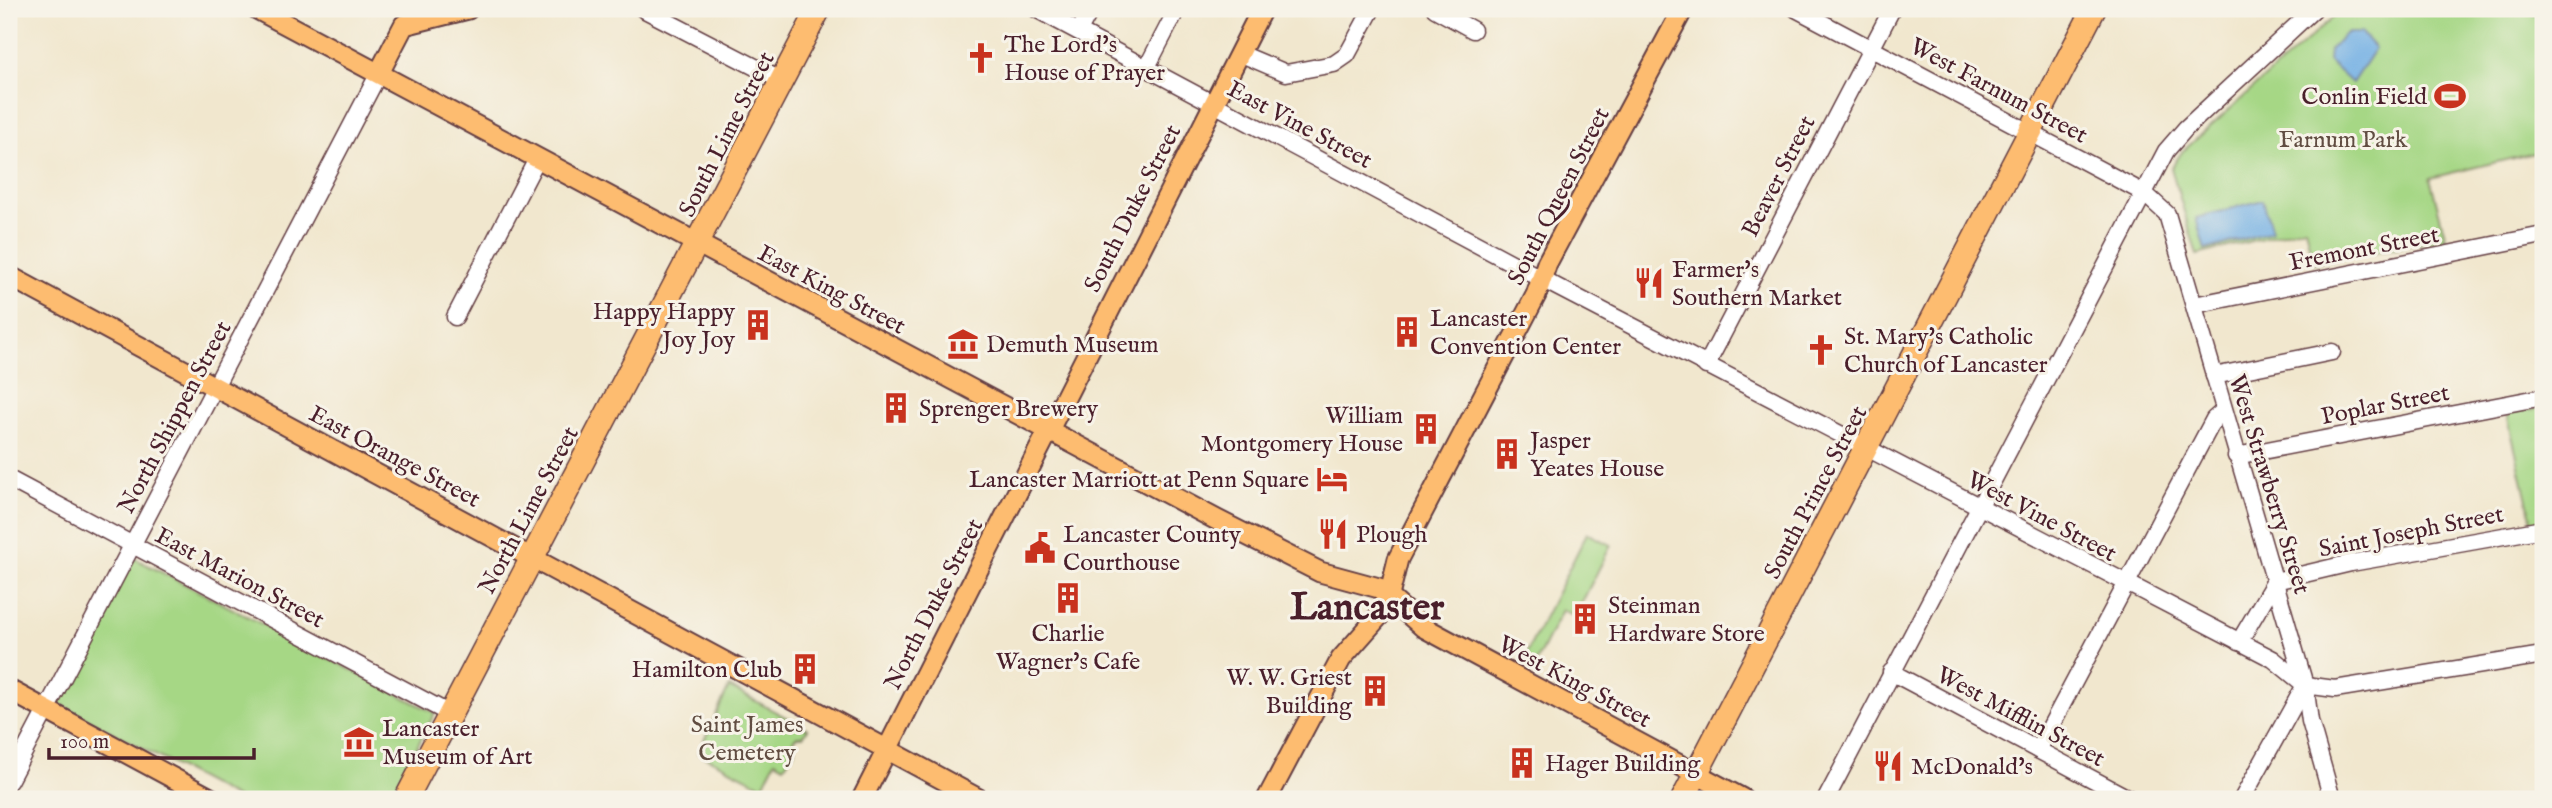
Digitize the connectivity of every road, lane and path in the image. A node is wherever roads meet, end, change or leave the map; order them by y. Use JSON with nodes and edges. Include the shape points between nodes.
{"nodes":[{"id":1,"x":257,"y":9,"type":"edge"},
{"id":2,"x":468,"y":9,"type":"edge"},
{"id":3,"x":643,"y":9,"type":"edge"},
{"id":4,"x":819,"y":9,"type":"edge"},
{"id":5,"x":1036,"y":9,"type":"edge"},
{"id":6,"x":1091,"y":9,"type":"edge"},
{"id":7,"x":1177,"y":9,"type":"edge"},
{"id":8,"x":1262,"y":9,"type":"edge"},
{"id":9,"x":1372,"y":9,"type":"edge"},
{"id":10,"x":1435,"y":9,"type":"edge"},
{"id":11,"x":1682,"y":9,"type":"edge"},
{"id":12,"x":1796,"y":9,"type":"edge"},
{"id":13,"x":1892,"y":9,"type":"edge"},
{"id":14,"x":2094,"y":9,"type":"edge"},
{"id":15,"x":2314,"y":9,"type":"edge"},
{"id":16,"x":408,"y":17,"type":"edge"},
{"id":17,"x":1473,"y":30,"type":"dead end"},
{"id":18,"x":1079,"y":31,"type":"junction"},
{"id":19,"x":1871,"y":47,"type":"junction"},
{"id":20,"x":1239,"y":53,"type":"junction"},
{"id":21,"x":1147,"y":67,"type":"junction"},
{"id":22,"x":379,"y":73,"type":"junction"},
{"id":23,"x":782,"y":81,"type":"junction"},
{"id":24,"x":1213,"y":103,"type":"junction"},
{"id":25,"x":2031,"y":133,"type":"junction"},
{"id":26,"x":537,"y":159,"type":"junction"},
{"id":27,"x":2144,"y":192,"type":"junction"},
{"id":28,"x":2543,"y":235,"type":"edge"},
{"id":29,"x":698,"y":245,"type":"junction"},
{"id":30,"x":9,"y":276,"type":"edge"},
{"id":31,"x":1541,"y":279,"type":"junction"},
{"id":32,"x":2194,"y":305,"type":"junction"},
{"id":33,"x":455,"y":317,"type":"dead end"},
{"id":34,"x":2333,"y":352,"type":"dead end"},
{"id":35,"x":1706,"y":366,"type":"junction"},
{"id":36,"x":2214,"y":376,"type":"junction"},
{"id":37,"x":215,"y":387,"type":"junction"},
{"id":38,"x":2543,"y":397,"type":"edge"},
{"id":39,"x":2224,"y":411,"type":"junction"},
{"id":40,"x":1048,"y":431,"type":"junction"},
{"id":41,"x":1867,"y":450,"type":"junction"},
{"id":42,"x":2236,"y":456,"type":"junction"},
{"id":43,"x":9,"y":479,"type":"edge"},
{"id":44,"x":1978,"y":508,"type":"junction"},
{"id":45,"x":2543,"y":529,"type":"edge"},
{"id":46,"x":132,"y":546,"type":"junction"},
{"id":47,"x":532,"y":558,"type":"junction"},
{"id":48,"x":2275,"y":581,"type":"junction"},
{"id":49,"x":2126,"y":585,"type":"junction"},
{"id":50,"x":1391,"y":595,"type":"junction"},
{"id":51,"x":2239,"y":642,"type":"junction"},
{"id":52,"x":2543,"y":655,"type":"edge"},
{"id":53,"x":1891,"y":672,"type":"junction"},
{"id":54,"x":2305,"y":685,"type":"junction"},
{"id":55,"x":9,"y":690,"type":"edge"},
{"id":56,"x":46,"y":710,"type":"junction"},
{"id":57,"x":450,"y":714,"type":"junction"},
{"id":58,"x":887,"y":750,"type":"junction"},
{"id":59,"x":2038,"y":750,"type":"junction"},
{"id":60,"x":1696,"y":774,"type":"junction"},
{"id":61,"x":9,"y":781,"type":"edge"},
{"id":62,"x":212,"y":799,"type":"edge"},
{"id":63,"x":406,"y":799,"type":"edge"},
{"id":64,"x":862,"y":799,"type":"edge"},
{"id":65,"x":979,"y":799,"type":"edge"},
{"id":66,"x":1267,"y":799,"type":"edge"},
{"id":67,"x":1683,"y":799,"type":"edge"},
{"id":68,"x":1743,"y":799,"type":"edge"},
{"id":69,"x":1826,"y":799,"type":"edge"},
{"id":70,"x":2130,"y":799,"type":"edge"},
{"id":71,"x":2242,"y":799,"type":"edge"},
{"id":72,"x":2332,"y":799,"type":"edge"}],
"edges":[{"from":1,"to":22,"type":"main road","name":"East King Street"},
{"from":2,"to":16,"type":"main road"},
{"from":3,"to":23,"type":"street"},
{"from":4,"to":23,"type":"highway","name":"South Lime Street"},
{"from":5,"to":18,"type":"street","name":"East Vine Street"},
{"from":6,"to":18,"type":"street"},
{"from":7,"to":21,"type":"street"},
{"from":8,"to":20,"type":"main road","name":"South Duke Street"},
{"from":9,"to":20,"type":"street","via":[[1347,55],[1334,64],[1286,73]]},
{"from":10,"to":17,"type":"street"},
{"from":11,"to":31,"type":"main road","name":"South Queen Street"},
{"from":12,"to":19,"type":"street","name":"West Farnum Street"},
{"from":13,"to":19,"type":"street","name":"Beaver Street"},
{"from":14,"to":25,"type":"highway","name":"South Prince Street"},
{"from":15,"to":27,"type":"street","via":[[2174,140]]},
{"from":16,"to":22,"type":"main road"},
{"from":18,"to":21,"type":"street","name":"East Vine Street"},
{"from":19,"to":25,"type":"street","name":"West Farnum Street"},
{"from":19,"to":35,"type":"street","name":"Beaver Street"},
{"from":20,"to":24,"type":"main road","name":"South Duke Street"},
{"from":21,"to":24,"type":"street","name":"East Vine Street"},
{"from":22,"to":26,"type":"main road","name":"East King Street"},
{"from":22,"to":37,"type":"street","name":"North Shippen Street"},
{"from":23,"to":29,"type":"highway","name":"South Lime Street"},
{"from":24,"to":31,"type":"street","name":"East Vine Street"},
{"from":24,"to":40,"type":"main road","name":"South Duke Street"},
{"from":25,"to":27,"type":"street","name":"West Farnum Street"},
{"from":25,"to":41,"type":"highway","name":"South Prince Street"},
{"from":26,"to":29,"type":"main road","name":"East King Street"},
{"from":26,"to":33,"type":"street"},
{"from":27,"to":32,"type":"street","name":"West Strawberry Street","via":[[2167,214]]},
{"from":27,"to":44,"type":"street"},
{"from":28,"to":32,"type":"street","name":"Fremont Street"},
{"from":29,"to":40,"type":"main road","name":"East King Street"},
{"from":29,"to":47,"type":"highway","name":"North Lime Street"},
{"from":30,"to":37,"type":"main road","name":"East Orange Street"},
{"from":31,"to":35,"type":"street","name":"West Vine Street"},
{"from":31,"to":50,"type":"main road","name":"South Queen Street","via":[[1398,559]]},
{"from":32,"to":36,"type":"street","name":"West Strawberry Street"},
{"from":34,"to":36,"type":"street"},
{"from":35,"to":41,"type":"street","name":"West Vine Street"},
{"from":36,"to":39,"type":"street","name":"West Strawberry Street"},
{"from":37,"to":46,"type":"street","name":"North Shippen Street"},
{"from":37,"to":47,"type":"main road","name":"East Orange Street"},
{"from":38,"to":42,"type":"street","name":"Poplar Street"},
{"from":39,"to":42,"type":"street","name":"West Strawberry Street"},
{"from":39,"to":49,"type":"street","via":[[2214,419]]},
{"from":40,"to":50,"type":"main road","name":"East King Street","via":[[1311,568],[1364,582]]},
{"from":40,"to":58,"type":"main road","name":"North Duke Street"},
{"from":41,"to":44,"type":"street","name":"West Vine Street"},
{"from":41,"to":60,"type":"highway","name":"South Prince Street"},
{"from":42,"to":48,"type":"street","name":"West Strawberry Street"},
{"from":43,"to":46,"type":"street","name":"East Marion Street"},
{"from":44,"to":49,"type":"street","name":"West Vine Street"},
{"from":44,"to":53,"type":"street"},
{"from":45,"to":48,"type":"street","name":"Saint Joseph Street"},
{"from":46,"to":56,"type":"street","name":"North Shippen Street"},
{"from":46,"to":57,"type":"street","name":"East Marion Street"},
{"from":47,"to":57,"type":"highway","name":"North Lime Street"},
{"from":47,"to":58,"type":"main road","name":"East Orange Street"},
{"from":48,"to":51,"type":"street"},
{"from":48,"to":54,"type":"street","name":"West Strawberry Street"},
{"from":49,"to":51,"type":"street","name":"West Vine Street"},
{"from":49,"to":59,"type":"street"},
{"from":50,"to":60,"type":"main road","name":"West King Street","via":[[1423,627]]},
{"from":50,"to":66,"type":"main road","via":[[1381,615],[1341,659]]},
{"from":51,"to":54,"type":"street","name":"West Vine Street","via":[[2273,659]]},
{"from":52,"to":54,"type":"street","via":[[2335,689]]},
{"from":53,"to":59,"type":"street","name":"West Mifflin Street"},
{"from":53,"to":69,"type":"street"},
{"from":54,"to":71,"type":"street"},
{"from":54,"to":72,"type":"street","name":"West Strawberry Street"},
{"from":55,"to":56,"type":"main road"},
{"from":56,"to":61,"type":"street","name":"North Shippen Street"},
{"from":56,"to":62,"type":"main road"},
{"from":57,"to":63,"type":"highway","name":"North Lime Street"},
{"from":58,"to":64,"type":"main road","name":"North Duke Street"},
{"from":58,"to":65,"type":"main road","name":"East Orange Street"},
{"from":59,"to":70,"type":"street","name":"West Mifflin Street"},
{"from":60,"to":67,"type":"highway","name":"South Prince Street"},
{"from":60,"to":68,"type":"main road","name":"West King Street"}]}
